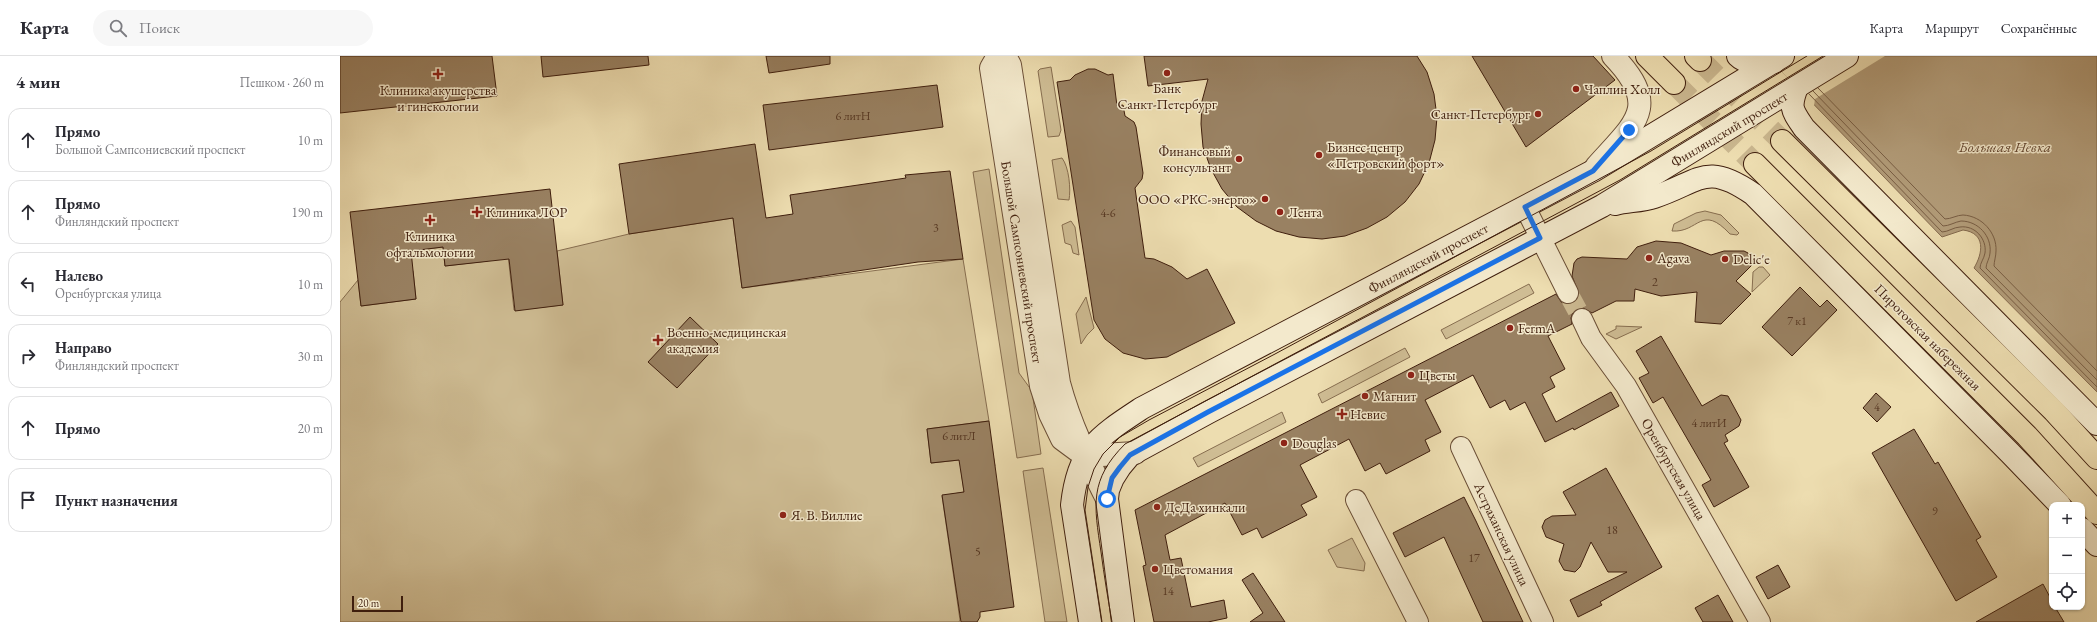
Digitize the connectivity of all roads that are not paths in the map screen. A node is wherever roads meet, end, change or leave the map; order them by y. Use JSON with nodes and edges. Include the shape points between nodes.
{"nodes":[{"id":1,"x":998,"y":56,"type":"edge"},
{"id":2,"x":1005,"y":56,"type":"edge"},
{"id":3,"x":1613,"y":56,"type":"edge"},
{"id":4,"x":1647,"y":56,"type":"edge"},
{"id":5,"x":1738,"y":56,"type":"edge"},
{"id":6,"x":1847,"y":56,"type":"edge"},
{"id":7,"x":1779,"y":59,"type":"edge"},
{"id":8,"x":1674,"y":83,"type":"tunnel mouth"},
{"id":9,"x":1797,"y":87,"type":"junction"},
{"id":10,"x":1782,"y":141,"type":"tunnel mouth"},
{"id":11,"x":1755,"y":164,"type":"tunnel mouth"},
{"id":12,"x":1593,"y":171,"type":"junction"},
{"id":13,"x":1602,"y":206,"type":"junction"},
{"id":14,"x":1525,"y":207,"type":"junction"},
{"id":15,"x":1540,"y":238,"type":"junction"},
{"id":16,"x":1568,"y":293,"type":"tunnel mouth"},
{"id":17,"x":1582,"y":319,"type":"tunnel mouth"},
{"id":18,"x":2097,"y":424,"type":"edge"},
{"id":19,"x":1461,"y":447,"type":"dead end"},
{"id":20,"x":1135,"y":453,"type":"junction"},
{"id":21,"x":1085,"y":456,"type":"junction"},
{"id":22,"x":2097,"y":458,"type":"edge"},
{"id":23,"x":1107,"y":499,"type":"junction"},
{"id":24,"x":1356,"y":500,"type":"dead end"},
{"id":25,"x":2057,"y":502,"type":"edge"},
{"id":26,"x":2097,"y":513,"type":"edge"},
{"id":27,"x":2085,"y":532,"type":"edge"},
{"id":28,"x":2097,"y":546,"type":"edge"},
{"id":29,"x":1090,"y":622,"type":"edge"},
{"id":30,"x":1123,"y":622,"type":"edge"},
{"id":31,"x":1418,"y":622,"type":"edge"},
{"id":32,"x":1543,"y":622,"type":"edge"},
{"id":33,"x":1760,"y":622,"type":"edge"}],
"edges":[{"from":1,"to":21,"type":"main road","name":"Большой Сампсониевский проспект","via":[[991,68],[1042,386],[1050,414],[1062,440]]},
{"from":2,"to":21,"type":"main road","name":"Большой Сампсониевский проспект","via":[[1010,65],[1059,383],[1066,409]]},
{"from":3,"to":12,"type":"main road","via":[[1632,78],[1639,92],[1637,119]]},
{"from":4,"to":8,"type":"main road"},
{"from":5,"to":7,"type":"main road","via":[[1753,63]]},
{"from":6,"to":9,"type":"main road","name":"Финляндский проспект"},
{"from":7,"to":12,"type":"main road","name":"Финляндский проспект"},
{"from":9,"to":13,"type":"main road","name":"Финляндский проспект"},
{"from":9,"to":18,"type":"main road","via":[[1791,102],[1794,113],[1804,128]]},
{"from":10,"to":22,"type":"main road","via":[[2048,405]]},
{"from":11,"to":26,"type":"main road","name":"Пироговская набережная","via":[[2028,436]]},
{"from":12,"to":14,"type":"main road","name":"Финляндский проспект"},
{"from":13,"to":15,"type":"main road","name":"Финляндский проспект"},
{"from":13,"to":25,"type":"main road","via":[[1654,197],[1696,178],[1717,176],[1736,182],[1753,194]]},
{"from":14,"to":15,"type":"street"},
{"from":14,"to":21,"type":"main road","name":"Финляндский проспект","via":[[1142,408],[1107,431]]},
{"from":15,"to":16,"type":"street"},
{"from":15,"to":20,"type":"main road","name":"Финляндский проспект"},
{"from":17,"to":33,"type":"street","name":"Оренбургская улица","via":[[1591,338],[1626,386]]},
{"from":19,"to":32,"type":"street","name":"Астраханская улица"},
{"from":20,"to":21,"type":"main road"},
{"from":20,"to":23,"type":"main road","name":"Финляндский проспект","via":[[1130,455],[1116,472]]},
{"from":21,"to":23,"type":"main road"},
{"from":21,"to":29,"type":"main road","via":[[1074,488],[1072,505]]},
{"from":23,"to":30,"type":"main road"},
{"from":24,"to":31,"type":"street"},
{"from":27,"to":28,"type":"main road"}]}
